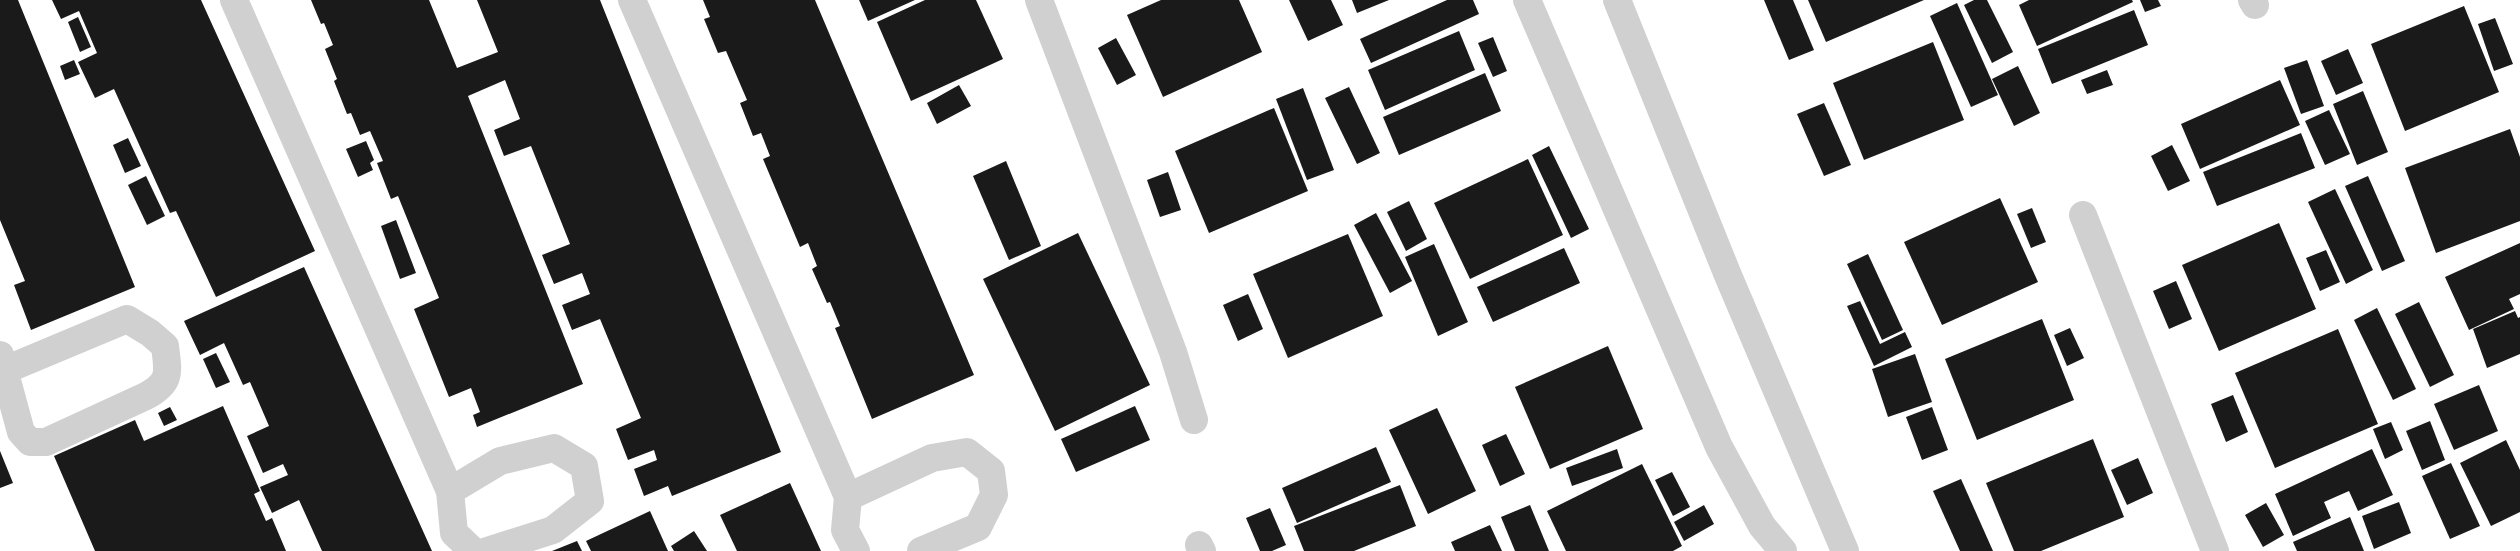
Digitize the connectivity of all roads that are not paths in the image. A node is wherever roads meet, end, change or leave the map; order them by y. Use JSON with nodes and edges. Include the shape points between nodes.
{"nodes":[{"id":1,"x":234,"y":0,"type":"edge"},
{"id":2,"x":632,"y":0,"type":"edge"},
{"id":3,"x":1039,"y":0,"type":"edge"},
{"id":4,"x":1527,"y":0,"type":"edge"},
{"id":5,"x":1617,"y":0,"type":"edge"},
{"id":6,"x":2083,"y":215,"type":"dead end"},
{"id":7,"x":3,"y":363,"type":"edge"},
{"id":8,"x":1194,"y":420,"type":"dead end"},
{"id":9,"x":450,"y":491,"type":"junction"},
{"id":10,"x":848,"y":497,"type":"junction"},
{"id":11,"x":473,"y":551,"type":"edge"},
{"id":12,"x":487,"y":551,"type":"edge"},
{"id":13,"x":856,"y":551,"type":"edge"},
{"id":14,"x":920,"y":551,"type":"edge"},
{"id":15,"x":1783,"y":551,"type":"edge"},
{"id":16,"x":1845,"y":551,"type":"edge"},
{"id":17,"x":2215,"y":551,"type":"edge"}],
"edges":[{"from":1,"to":9,"type":"street"},
{"from":2,"to":10,"type":"street"},
{"from":3,"to":8,"type":"street","via":[[1173,352]]},
{"from":4,"to":15,"type":"street","via":[[1718,447],[1762,526]]},
{"from":5,"to":16,"type":"street","via":[[1727,273]]},
{"from":6,"to":17,"type":"street"},
{"from":7,"to":7,"type":"street","via":[[21,432],[30,442],[46,442],[146,396],[161,388],[168,372],[165,346],[127,319]]},
{"from":9,"to":11,"type":"street","via":[[454,533]]},
{"from":9,"to":12,"type":"street","via":[[500,461],[554,448],[584,466],[590,500],[553,530]]},
{"from":10,"to":13,"type":"street","via":[[845,530]]},
{"from":10,"to":14,"type":"street","via":[[932,458],[968,452],[991,471],[994,496],[978,527]]}]}
